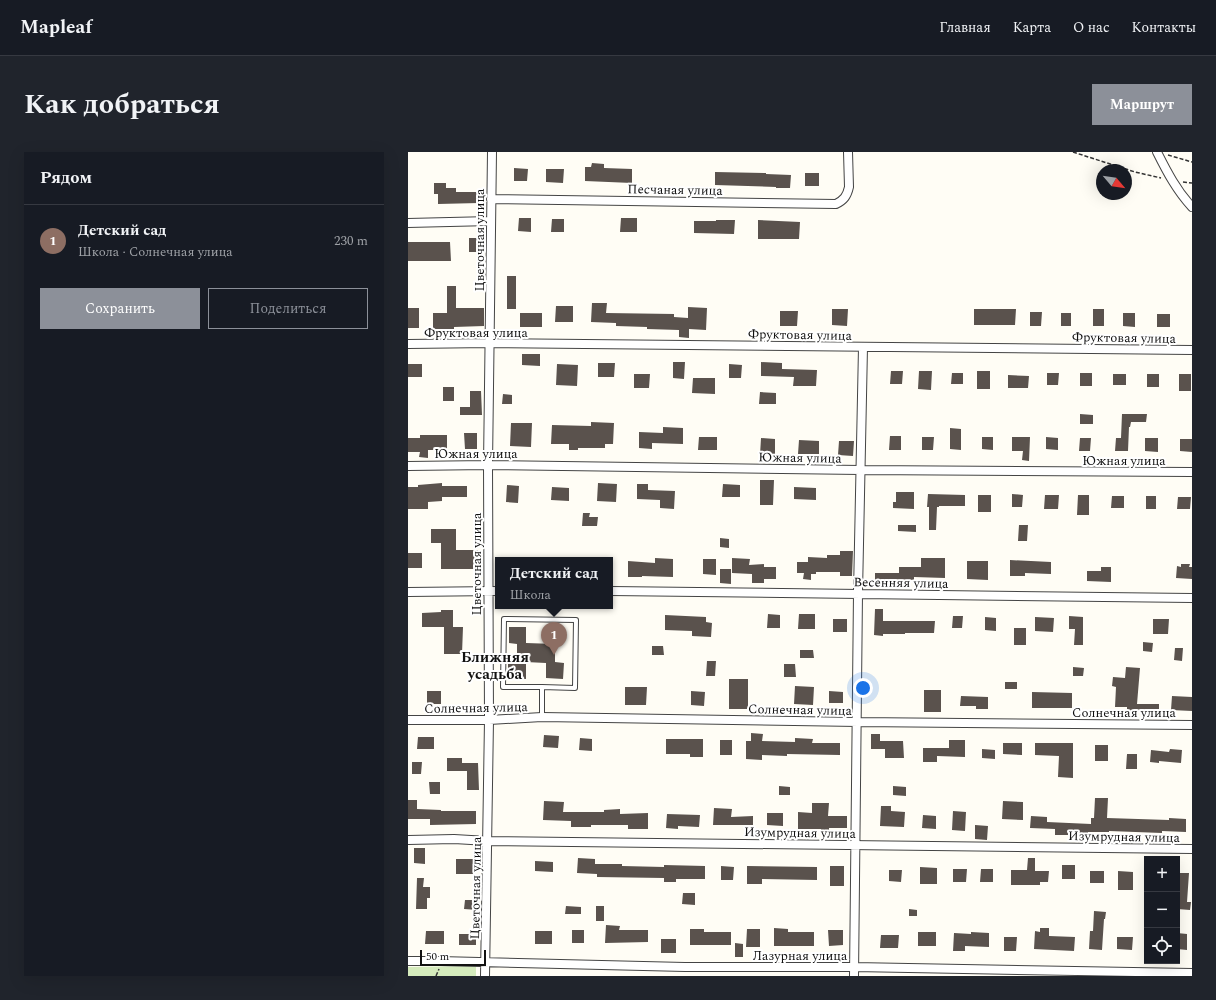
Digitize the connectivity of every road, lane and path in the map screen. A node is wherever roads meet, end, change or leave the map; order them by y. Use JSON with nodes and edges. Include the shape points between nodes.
{"nodes":[{"id":1,"x":492,"y":152,"type":"edge"},
{"id":2,"x":848,"y":152,"type":"edge"},
{"id":3,"x":1073,"y":152,"type":"edge"},
{"id":4,"x":1160,"y":153,"type":"edge"},
{"id":5,"x":1192,"y":162,"type":"edge"},
{"id":6,"x":1171,"y":180,"type":"junction"},
{"id":7,"x":1192,"y":183,"type":"edge"},
{"id":8,"x":491,"y":199,"type":"junction"},
{"id":9,"x":1192,"y":207,"type":"edge"},
{"id":10,"x":491,"y":221,"type":"junction"},
{"id":11,"x":408,"y":223,"type":"edge"},
{"id":12,"x":491,"y":343,"type":"junction"},
{"id":13,"x":408,"y":344,"type":"edge"},
{"id":14,"x":863,"y":347,"type":"junction"},
{"id":15,"x":1192,"y":350,"type":"edge"},
{"id":16,"x":488,"y":465,"type":"junction"},
{"id":17,"x":408,"y":466,"type":"edge"},
{"id":18,"x":861,"y":470,"type":"junction"},
{"id":19,"x":1192,"y":472,"type":"edge"},
{"id":20,"x":488,"y":590,"type":"junction"},
{"id":21,"x":495,"y":591,"type":"edge"},
{"id":22,"x":408,"y":592,"type":"edge"},
{"id":23,"x":613,"y":592,"type":"edge"},
{"id":24,"x":858,"y":593,"type":"junction"},
{"id":25,"x":1192,"y":598,"type":"edge"},
{"id":26,"x":542,"y":687,"type":"junction"},
{"id":27,"x":542,"y":717,"type":"junction"},
{"id":28,"x":408,"y":720,"type":"edge"},
{"id":29,"x":489,"y":720,"type":"junction"},
{"id":30,"x":858,"y":722,"type":"junction"},
{"id":31,"x":1192,"y":725,"type":"edge"},
{"id":32,"x":408,"y":840,"type":"edge"},
{"id":33,"x":488,"y":841,"type":"junction"},
{"id":34,"x":855,"y":845,"type":"junction"},
{"id":35,"x":1192,"y":849,"type":"edge"},
{"id":36,"x":408,"y":961,"type":"edge"},
{"id":37,"x":485,"y":963,"type":"junction"},
{"id":38,"x":854,"y":967,"type":"junction"},
{"id":39,"x":1192,"y":973,"type":"edge"},
{"id":40,"x":485,"y":976,"type":"edge"},
{"id":41,"x":854,"y":976,"type":"edge"}],
"edges":[{"from":1,"to":8,"type":"street","name":"Цветочная улица"},
{"from":2,"to":8,"type":"street","name":"Песчаная улица","via":[[849,187],[845,198],[836,204]]},
{"from":3,"to":6,"type":"path","via":[[1135,172]]},
{"from":4,"to":5,"type":"path"},
{"from":4,"to":6,"type":"street"},
{"from":6,"to":7,"type":"path"},
{"from":6,"to":9,"type":"street"},
{"from":8,"to":10,"type":"street","name":"Цветочная улица"},
{"from":10,"to":11,"type":"street"},
{"from":10,"to":12,"type":"street","name":"Цветочная улица"},
{"from":12,"to":13,"type":"street","name":"Фруктовая улица"},
{"from":12,"to":14,"type":"street","name":"Фруктовая улица"},
{"from":12,"to":16,"type":"street","name":"Цветочная улица"},
{"from":14,"to":15,"type":"street","name":"Фруктовая улица"},
{"from":14,"to":18,"type":"street"},
{"from":16,"to":17,"type":"street","name":"Южная улица"},
{"from":16,"to":18,"type":"street","name":"Южная улица"},
{"from":16,"to":20,"type":"street","name":"Цветочная улица"},
{"from":18,"to":19,"type":"street","name":"Южная улица"},
{"from":18,"to":24,"type":"street"},
{"from":20,"to":21,"type":"street"},
{"from":20,"to":22,"type":"street"},
{"from":20,"to":29,"type":"street","name":"Цветочная улица"},
{"from":23,"to":24,"type":"street","name":"Весенняя улица"},
{"from":24,"to":25,"type":"street","name":"Весенняя улица"},
{"from":24,"to":30,"type":"street"},
{"from":26,"to":26,"type":"lane","via":[[575,688],[576,620],[504,620],[503,687]]},
{"from":26,"to":27,"type":"lane"},
{"from":27,"to":29,"type":"street","name":"Солнечная улица"},
{"from":27,"to":30,"type":"street","name":"Солнечная улица"},
{"from":28,"to":29,"type":"street","name":"Солнечная улица"},
{"from":29,"to":33,"type":"street","name":"Цветочная улица"},
{"from":30,"to":31,"type":"street","name":"Солнечная улица"},
{"from":30,"to":34,"type":"street"},
{"from":32,"to":33,"type":"street","name":"Изумрудная улица"},
{"from":33,"to":34,"type":"street","name":"Изумрудная улица"},
{"from":33,"to":37,"type":"street","name":"Цветочная улица"},
{"from":34,"to":35,"type":"street","name":"Изумрудная улица"},
{"from":34,"to":38,"type":"street"},
{"from":36,"to":37,"type":"street","name":"Лазурная улица"},
{"from":37,"to":38,"type":"street","name":"Лазурная улица"},
{"from":37,"to":40,"type":"street","name":"Цветочная улица"},
{"from":38,"to":39,"type":"street","name":"Лазурная улица"},
{"from":38,"to":41,"type":"street"}]}
